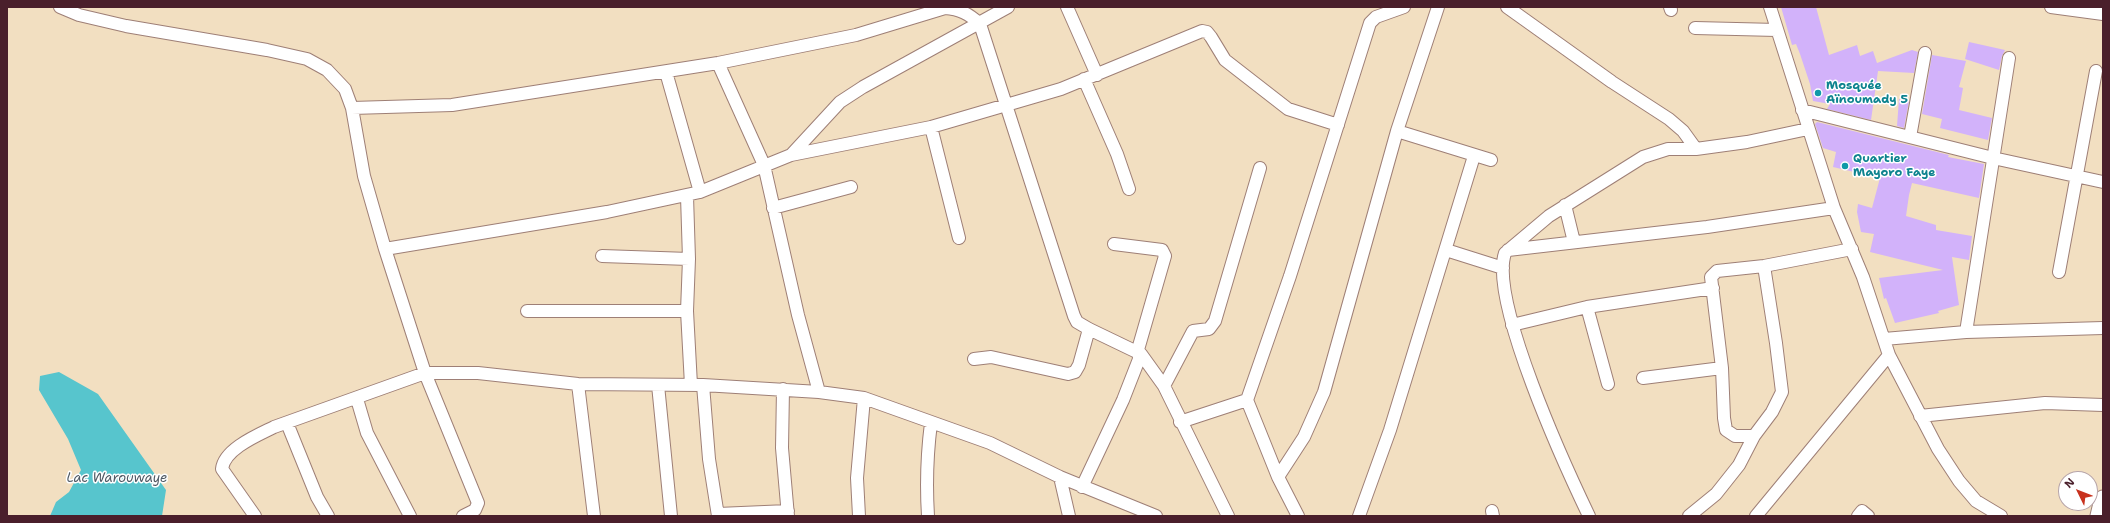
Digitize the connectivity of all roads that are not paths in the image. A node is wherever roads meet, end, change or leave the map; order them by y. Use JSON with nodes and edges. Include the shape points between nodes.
{"nodes":[{"id":1,"x":60,"y":7,"type":"edge"},
{"id":2,"x":1008,"y":7,"type":"edge"},
{"id":3,"x":1067,"y":7,"type":"edge"},
{"id":4,"x":1404,"y":7,"type":"edge"},
{"id":5,"x":1438,"y":7,"type":"edge"},
{"id":6,"x":1507,"y":7,"type":"edge"},
{"id":7,"x":1770,"y":7,"type":"edge"},
{"id":8,"x":2051,"y":7,"type":"edge"},
{"id":9,"x":2103,"y":14,"type":"edge"},
{"id":10,"x":980,"y":24,"type":"junction"},
{"id":11,"x":1695,"y":28,"type":"dead end"},
{"id":12,"x":1777,"y":30,"type":"junction"},
{"id":13,"x":1925,"y":53,"type":"dead end"},
{"id":14,"x":2009,"y":58,"type":"dead end"},
{"id":15,"x":718,"y":63,"type":"junction"},
{"id":16,"x":2096,"y":71,"type":"dead end"},
{"id":17,"x":666,"y":72,"type":"junction"},
{"id":18,"x":1097,"y":75,"type":"junction"},
{"id":19,"x":1084,"y":79,"type":"junction"},
{"id":20,"x":1007,"y":105,"type":"junction"},
{"id":21,"x":352,"y":108,"type":"junction"},
{"id":22,"x":1802,"y":110,"type":"junction"},
{"id":23,"x":1338,"y":125,"type":"junction"},
{"id":24,"x":931,"y":127,"type":"junction"},
{"id":25,"x":1808,"y":129,"type":"junction"},
{"id":26,"x":1397,"y":131,"type":"junction"},
{"id":27,"x":1910,"y":138,"type":"junction"},
{"id":28,"x":1696,"y":149,"type":"junction"},
{"id":29,"x":791,"y":155,"type":"junction"},
{"id":30,"x":1474,"y":156,"type":"junction"},
{"id":31,"x":1994,"y":158,"type":"junction"},
{"id":32,"x":1491,"y":160,"type":"dead end"},
{"id":33,"x":764,"y":165,"type":"junction"},
{"id":34,"x":1260,"y":168,"type":"dead end"},
{"id":35,"x":2076,"y":176,"type":"junction"},
{"id":36,"x":2103,"y":182,"type":"edge"},
{"id":37,"x":850,"y":187,"type":"dead end"},
{"id":38,"x":1129,"y":190,"type":"dead end"},
{"id":39,"x":700,"y":192,"type":"junction"},
{"id":40,"x":687,"y":196,"type":"junction"},
{"id":41,"x":1565,"y":205,"type":"junction"},
{"id":42,"x":773,"y":208,"type":"junction"},
{"id":43,"x":1834,"y":208,"type":"junction"},
{"id":44,"x":959,"y":238,"type":"dead end"},
{"id":45,"x":1574,"y":242,"type":"junction"},
{"id":46,"x":1114,"y":244,"type":"dead end"},
{"id":47,"x":385,"y":249,"type":"junction"},
{"id":48,"x":1852,"y":249,"type":"junction"},
{"id":49,"x":1446,"y":250,"type":"junction"},
{"id":50,"x":1508,"y":250,"type":"junction"},
{"id":51,"x":602,"y":256,"type":"dead end"},
{"id":52,"x":689,"y":259,"type":"junction"},
{"id":53,"x":1764,"y":266,"type":"junction"},
{"id":54,"x":1503,"y":268,"type":"junction"},
{"id":55,"x":2059,"y":272,"type":"dead end"},
{"id":56,"x":1713,"y":288,"type":"junction"},
{"id":57,"x":1587,"y":307,"type":"junction"},
{"id":58,"x":687,"y":311,"type":"junction"},
{"id":59,"x":527,"y":312,"type":"dead end"},
{"id":60,"x":1512,"y":325,"type":"junction"},
{"id":61,"x":2103,"y":328,"type":"edge"},
{"id":62,"x":1089,"y":329,"type":"junction"},
{"id":63,"x":1966,"y":332,"type":"junction"},
{"id":64,"x":1884,"y":339,"type":"junction"},
{"id":65,"x":1139,"y":354,"type":"junction"},
{"id":66,"x":1889,"y":355,"type":"junction"},
{"id":67,"x":974,"y":359,"type":"dead end"},
{"id":68,"x":1722,"y":368,"type":"junction"},
{"id":69,"x":425,"y":373,"type":"junction"},
{"id":70,"x":1643,"y":378,"type":"dead end"},
{"id":71,"x":578,"y":384,"type":"junction"},
{"id":72,"x":1608,"y":384,"type":"dead end"},
{"id":73,"x":658,"y":385,"type":"junction"},
{"id":74,"x":697,"y":385,"type":"junction"},
{"id":75,"x":1164,"y":386,"type":"junction"},
{"id":76,"x":783,"y":389,"type":"junction"},
{"id":77,"x":819,"y":392,"type":"junction"},
{"id":78,"x":864,"y":398,"type":"junction"},
{"id":79,"x":357,"y":399,"type":"junction"},
{"id":80,"x":1247,"y":400,"type":"junction"},
{"id":81,"x":2103,"y":405,"type":"edge"},
{"id":82,"x":1920,"y":416,"type":"junction"},
{"id":83,"x":932,"y":422,"type":"junction"},
{"id":84,"x":1180,"y":422,"type":"junction"},
{"id":85,"x":287,"y":423,"type":"junction"},
{"id":86,"x":1754,"y":436,"type":"junction"},
{"id":87,"x":1060,"y":477,"type":"junction"},
{"id":88,"x":1278,"y":477,"type":"junction"},
{"id":89,"x":1082,"y":487,"type":"junction"},
{"id":90,"x":2103,"y":499,"type":"edge"},
{"id":91,"x":788,"y":513,"type":"edge"},
{"id":92,"x":718,"y":515,"type":"edge"},
{"id":93,"x":255,"y":516,"type":"edge"},
{"id":94,"x":328,"y":516,"type":"edge"},
{"id":95,"x":410,"y":516,"type":"edge"},
{"id":96,"x":463,"y":516,"type":"edge"},
{"id":97,"x":594,"y":516,"type":"edge"},
{"id":98,"x":671,"y":516,"type":"edge"},
{"id":99,"x":859,"y":516,"type":"edge"},
{"id":100,"x":928,"y":516,"type":"edge"},
{"id":101,"x":1069,"y":516,"type":"edge"},
{"id":102,"x":1156,"y":516,"type":"edge"},
{"id":103,"x":1228,"y":516,"type":"edge"},
{"id":104,"x":1298,"y":516,"type":"edge"},
{"id":105,"x":1359,"y":516,"type":"edge"},
{"id":106,"x":1589,"y":516,"type":"edge"},
{"id":107,"x":1689,"y":516,"type":"edge"},
{"id":108,"x":1756,"y":516,"type":"edge"},
{"id":109,"x":1858,"y":516,"type":"edge"},
{"id":110,"x":1868,"y":516,"type":"edge"},
{"id":111,"x":2001,"y":516,"type":"edge"},
{"id":112,"x":2099,"y":516,"type":"edge"}],
"edges":[{"from":1,"to":21,"type":"street","via":[[79,15],[126,26],[308,59],[335,77],[345,89]]},
{"from":2,"to":10,"type":"street"},
{"from":3,"to":18,"type":"street"},
{"from":4,"to":23,"type":"street","via":[[1376,17],[1370,23]]},
{"from":5,"to":26,"type":"street"},
{"from":6,"to":28,"type":"street","via":[[1669,119],[1683,131]]},
{"from":7,"to":12,"type":"street"},
{"from":8,"to":9,"type":"street"},
{"from":10,"to":15,"type":"street","via":[[958,9],[945,8],[856,35]]},
{"from":10,"to":20,"type":"street"},
{"from":10,"to":29,"type":"street","via":[[840,102]]},
{"from":11,"to":12,"type":"street"},
{"from":12,"to":22,"type":"street"},
{"from":13,"to":27,"type":"street"},
{"from":14,"to":31,"type":"street"},
{"from":15,"to":17,"type":"street"},
{"from":15,"to":33,"type":"street"},
{"from":16,"to":35,"type":"street"},
{"from":17,"to":21,"type":"street","via":[[452,105]]},
{"from":17,"to":39,"type":"street"},
{"from":18,"to":19,"type":"street"},
{"from":18,"to":23,"type":"street","via":[[1202,31],[1207,32],[1225,60],[1288,109]]},
{"from":19,"to":20,"type":"street","via":[[1061,89]]},
{"from":19,"to":38,"type":"street","via":[[1117,154]]},
{"from":20,"to":24,"type":"street"},
{"from":20,"to":62,"type":"street","via":[[1074,316],[1077,322]]},
{"from":21,"to":47,"type":"street","via":[[364,176]]},
{"from":22,"to":25,"type":"street"},
{"from":22,"to":27,"type":"street"},
{"from":23,"to":80,"type":"street"},
{"from":24,"to":29,"type":"street"},
{"from":24,"to":44,"type":"street"},
{"from":25,"to":28,"type":"street","via":[[1747,142]]},
{"from":25,"to":43,"type":"street"},
{"from":26,"to":30,"type":"street"},
{"from":26,"to":88,"type":"street","via":[[1324,392],[1304,437]]},
{"from":27,"to":31,"type":"street"},
{"from":28,"to":41,"type":"street","via":[[1668,149],[1643,157]]},
{"from":29,"to":33,"type":"street"},
{"from":30,"to":32,"type":"street"},
{"from":30,"to":49,"type":"street"},
{"from":31,"to":35,"type":"street"},
{"from":31,"to":63,"type":"street"},
{"from":33,"to":39,"type":"street"},
{"from":33,"to":42,"type":"street"},
{"from":34,"to":75,"type":"street","via":[[1215,321],[1209,328],[1194,331]]},
{"from":35,"to":36,"type":"street"},
{"from":35,"to":55,"type":"street"},
{"from":37,"to":42,"type":"street"},
{"from":39,"to":40,"type":"street"},
{"from":40,"to":47,"type":"street"},
{"from":40,"to":52,"type":"street"},
{"from":41,"to":45,"type":"street"},
{"from":41,"to":50,"type":"street"},
{"from":42,"to":77,"type":"street"},
{"from":43,"to":45,"type":"street","via":[[1707,227]]},
{"from":43,"to":48,"type":"street"},
{"from":45,"to":50,"type":"street"},
{"from":46,"to":65,"type":"street","via":[[1162,250],[1165,256]]},
{"from":47,"to":69,"type":"street"},
{"from":48,"to":53,"type":"street"},
{"from":48,"to":64,"type":"street"},
{"from":49,"to":54,"type":"street"},
{"from":49,"to":105,"type":"street","via":[[1390,430]]},
{"from":50,"to":54,"type":"street"},
{"from":51,"to":52,"type":"street"},
{"from":52,"to":58,"type":"street"},
{"from":53,"to":56,"type":"street","via":[[1717,271],[1711,277]]},
{"from":53,"to":86,"type":"street","via":[[1782,392],[1772,412]]},
{"from":54,"to":60,"type":"street"},
{"from":56,"to":57,"type":"street"},
{"from":56,"to":68,"type":"street"},
{"from":57,"to":60,"type":"street"},
{"from":57,"to":72,"type":"street"},
{"from":58,"to":59,"type":"street"},
{"from":58,"to":74,"type":"street"},
{"from":60,"to":106,"type":"street","via":[[1541,408]]},
{"from":61,"to":63,"type":"street"},
{"from":62,"to":65,"type":"street"},
{"from":62,"to":67,"type":"street","via":[[1079,365],[1075,372],[1068,374],[991,357]]},
{"from":63,"to":64,"type":"street"},
{"from":64,"to":66,"type":"street"},
{"from":65,"to":75,"type":"street"},
{"from":65,"to":89,"type":"street","via":[[1123,400]]},
{"from":66,"to":82,"type":"street"},
{"from":66,"to":108,"type":"street"},
{"from":68,"to":70,"type":"street"},
{"from":68,"to":86,"type":"street","via":[[1726,430],[1735,436]]},
{"from":69,"to":71,"type":"street","via":[[478,373]]},
{"from":69,"to":79,"type":"street"},
{"from":69,"to":96,"type":"street","via":[[478,503],[475,510]]},
{"from":71,"to":73,"type":"street"},
{"from":71,"to":97,"type":"street"},
{"from":73,"to":74,"type":"street"},
{"from":73,"to":98,"type":"street"},
{"from":74,"to":76,"type":"street"},
{"from":74,"to":92,"type":"street"},
{"from":75,"to":84,"type":"street"},
{"from":76,"to":77,"type":"street"},
{"from":76,"to":91,"type":"street","via":[[782,448]]},
{"from":77,"to":78,"type":"street"},
{"from":78,"to":83,"type":"street"},
{"from":78,"to":99,"type":"street","via":[[857,478]]},
{"from":79,"to":85,"type":"street"},
{"from":79,"to":95,"type":"street","via":[[367,433]]},
{"from":80,"to":84,"type":"street"},
{"from":80,"to":88,"type":"street"},
{"from":81,"to":82,"type":"street","via":[[2045,403]]},
{"from":82,"to":111,"type":"street","via":[[1964,488],[1976,501]]},
{"from":83,"to":87,"type":"street","via":[[990,444]]},
{"from":83,"to":100,"type":"street","via":[[926,490]]},
{"from":84,"to":103,"type":"street"},
{"from":85,"to":93,"type":"street","via":[[251,438],[223,462],[222,469]]},
{"from":85,"to":94,"type":"street","via":[[317,497]]},
{"from":86,"to":107,"type":"street","via":[[1740,465],[1716,494]]},
{"from":87,"to":89,"type":"street"},
{"from":87,"to":101,"type":"street"},
{"from":88,"to":104,"type":"street"},
{"from":89,"to":102,"type":"street"},
{"from":90,"to":112,"type":"main road"},
{"from":91,"to":92,"type":"street"},
{"from":109,"to":110,"type":"street","via":[[1862,511]]}]}
